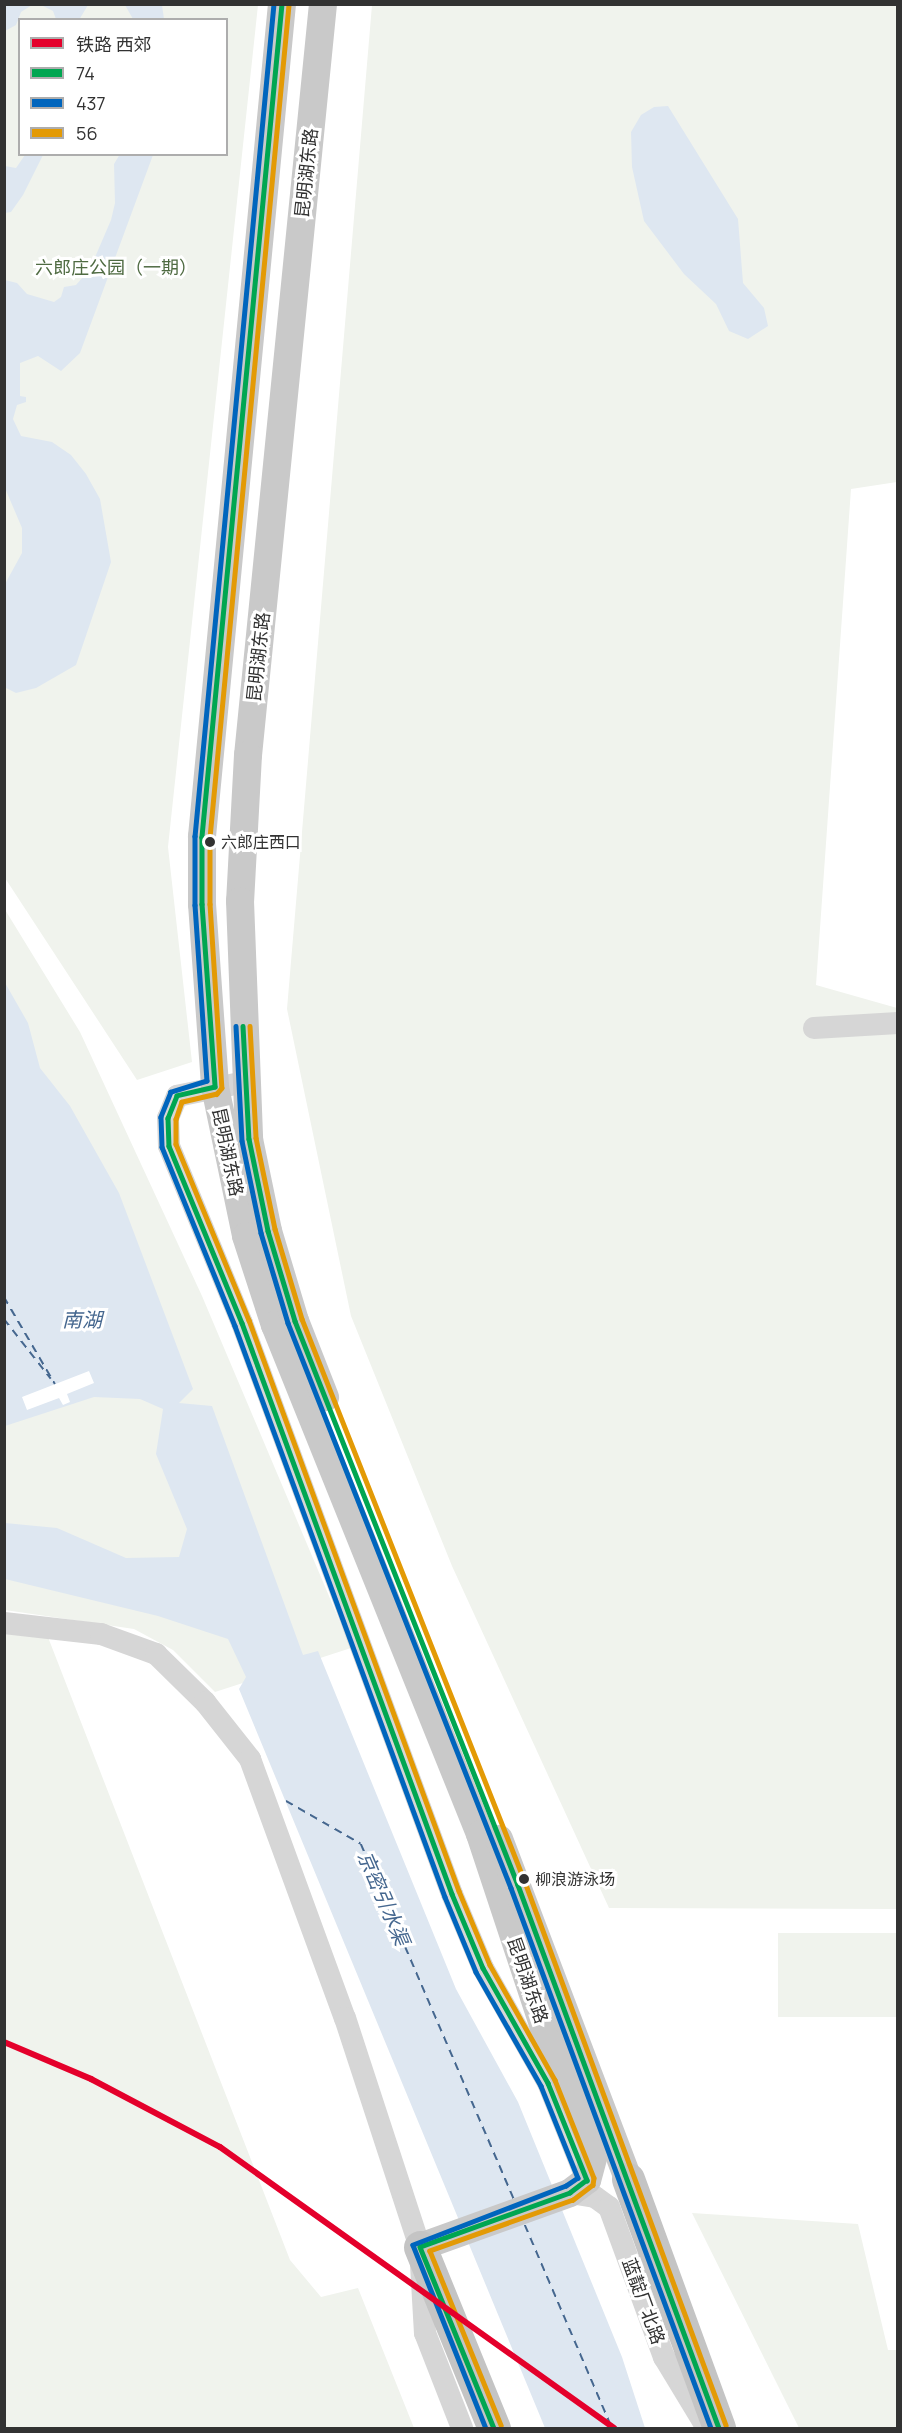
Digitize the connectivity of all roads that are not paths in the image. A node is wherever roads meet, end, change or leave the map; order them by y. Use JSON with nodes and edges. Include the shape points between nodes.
{"nodes":[{"id":1,"x":282,"y":4,"type":"edge"},
{"id":2,"x":323,"y":4,"type":"edge"},
{"id":3,"x":897,"y":1023,"type":"edge"},
{"id":4,"x":814,"y":1028,"type":"dead end"},
{"id":5,"x":245,"y":1082,"type":"junction"},
{"id":6,"x":215,"y":1087,"type":"junction"},
{"id":7,"x":4,"y":1623,"type":"edge"},
{"id":8,"x":628,"y":2179,"type":"joint"},
{"id":9,"x":579,"y":2186,"type":"junction"},
{"id":10,"x":420,"y":2247,"type":"junction"},
{"id":11,"x":690,"y":2351,"type":"junction"},
{"id":12,"x":462,"y":2428,"type":"edge"},
{"id":13,"x":494,"y":2428,"type":"edge"},
{"id":14,"x":707,"y":2428,"type":"edge"},
{"id":15,"x":719,"y":2428,"type":"edge"},
{"id":16,"x":737,"y":2428,"type":"edge"}],
"edges":[{"from":1,"to":6,"type":"main road","name":"昆明湖东路","via":[[202,837],[202,904]]},
{"from":2,"to":5,"type":"main road","name":"昆明湖东路","via":[[241,840]]},
{"from":3,"to":4,"type":"street"},
{"from":5,"to":6,"type":"street"},
{"from":5,"to":8,"type":"main road","name":"昆明湖东路","via":[[249,1139],[268,1231],[295,1321],[518,1885]]},
{"from":6,"to":9,"type":"main road","name":"昆明湖东路","via":[[246,1236],[275,1325],[480,1834],[544,2028],[595,2151]]},
{"from":6,"to":9,"type":"street","via":[[177,1096],[168,1118],[169,1146],[242,1323],[452,1894],[483,1968],[548,2083]]},
{"from":7,"to":10,"type":"street","via":[[101,1634],[156,1654],[205,1702],[250,1759],[345,2018]]},
{"from":8,"to":11,"type":"highway","name":"蓝靛厂北路"},
{"from":9,"to":10,"type":"main road"},
{"from":9,"to":14,"type":"street","name":"蓝靛厂北路","via":[[609,2207],[664,2357]]},
{"from":10,"to":12,"type":"street","via":[[425,2333]]},
{"from":10,"to":13,"type":"highway"},
{"from":11,"to":15,"type":"highway","name":"蓝靛厂北路"},
{"from":11,"to":16,"type":"street"}]}
